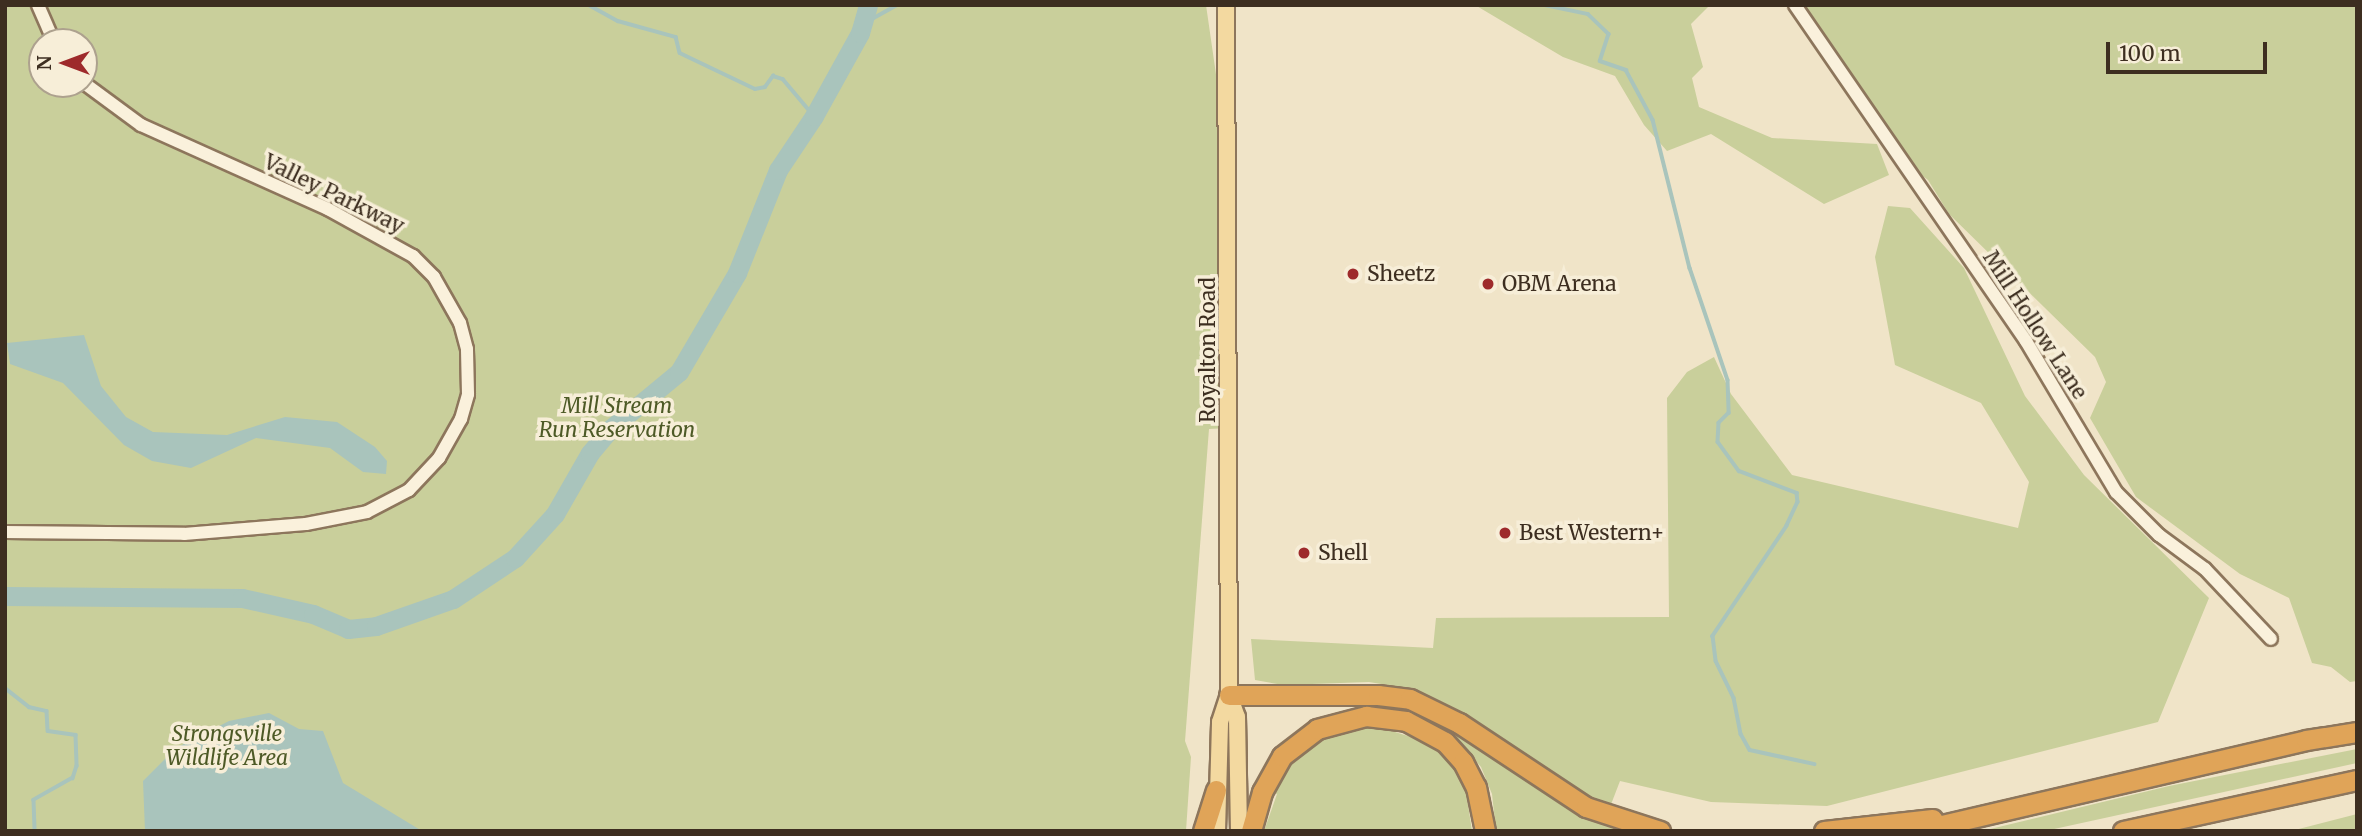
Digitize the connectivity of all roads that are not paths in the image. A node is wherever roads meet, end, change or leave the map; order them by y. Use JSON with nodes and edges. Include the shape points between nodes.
{"nodes":[{"id":1,"x":38,"y":5,"type":"edge"},
{"id":2,"x":1226,"y":5,"type":"edge"},
{"id":3,"x":1795,"y":5,"type":"edge"},
{"id":4,"x":48,"y":28,"type":"edge"},
{"id":5,"x":98,"y":93,"type":"edge"},
{"id":6,"x":5,"y":532,"type":"edge"},
{"id":7,"x":2271,"y":639,"type":"dead end"},
{"id":8,"x":1229,"y":695,"type":"junction"},
{"id":9,"x":2357,"y":732,"type":"edge"},
{"id":10,"x":2357,"y":780,"type":"edge"},
{"id":11,"x":1216,"y":790,"type":"junction"},
{"id":12,"x":1982,"y":813,"type":"junction"},
{"id":13,"x":1203,"y":831,"type":"edge"},
{"id":14,"x":1217,"y":831,"type":"edge"},
{"id":15,"x":1239,"y":831,"type":"edge"},
{"id":16,"x":1251,"y":831,"type":"edge"},
{"id":17,"x":1485,"y":831,"type":"edge"},
{"id":18,"x":1660,"y":831,"type":"edge"},
{"id":19,"x":1824,"y":831,"type":"edge"},
{"id":20,"x":1916,"y":831,"type":"edge"},
{"id":21,"x":2123,"y":831,"type":"edge"}],
"edges":[{"from":1,"to":4,"type":"street"},
{"from":2,"to":8,"type":"main road","name":"Royalton Road"},
{"from":3,"to":7,"type":"street","name":"Mill Hollow Lane","via":[[2026,341],[2116,492],[2159,535],[2205,569]]},
{"from":5,"to":6,"type":"street","name":"Valley Parkway","via":[[141,125],[328,209],[413,256],[434,277],[460,323],[467,349],[468,394],[461,419],[439,457],[410,490],[367,512],[306,524],[184,534]]},
{"from":8,"to":11,"type":"main road","name":"Royalton Road","via":[[1220,722]]},
{"from":8,"to":15,"type":"main road","name":"Royalton Road","via":[[1237,717]]},
{"from":8,"to":18,"type":"highway","via":[[1410,699],[1459,723],[1586,807]]},
{"from":9,"to":12,"type":"highway"},
{"from":10,"to":21,"type":"highway"},
{"from":11,"to":13,"type":"highway"},
{"from":11,"to":14,"type":"main road","name":"Royalton Road"},
{"from":12,"to":19,"type":"highway"},
{"from":12,"to":20,"type":"highway"},
{"from":16,"to":17,"type":"highway","via":[[1266,783],[1282,756],[1317,729],[1366,716],[1406,721],[1444,742],[1463,762],[1476,787]]}]}
